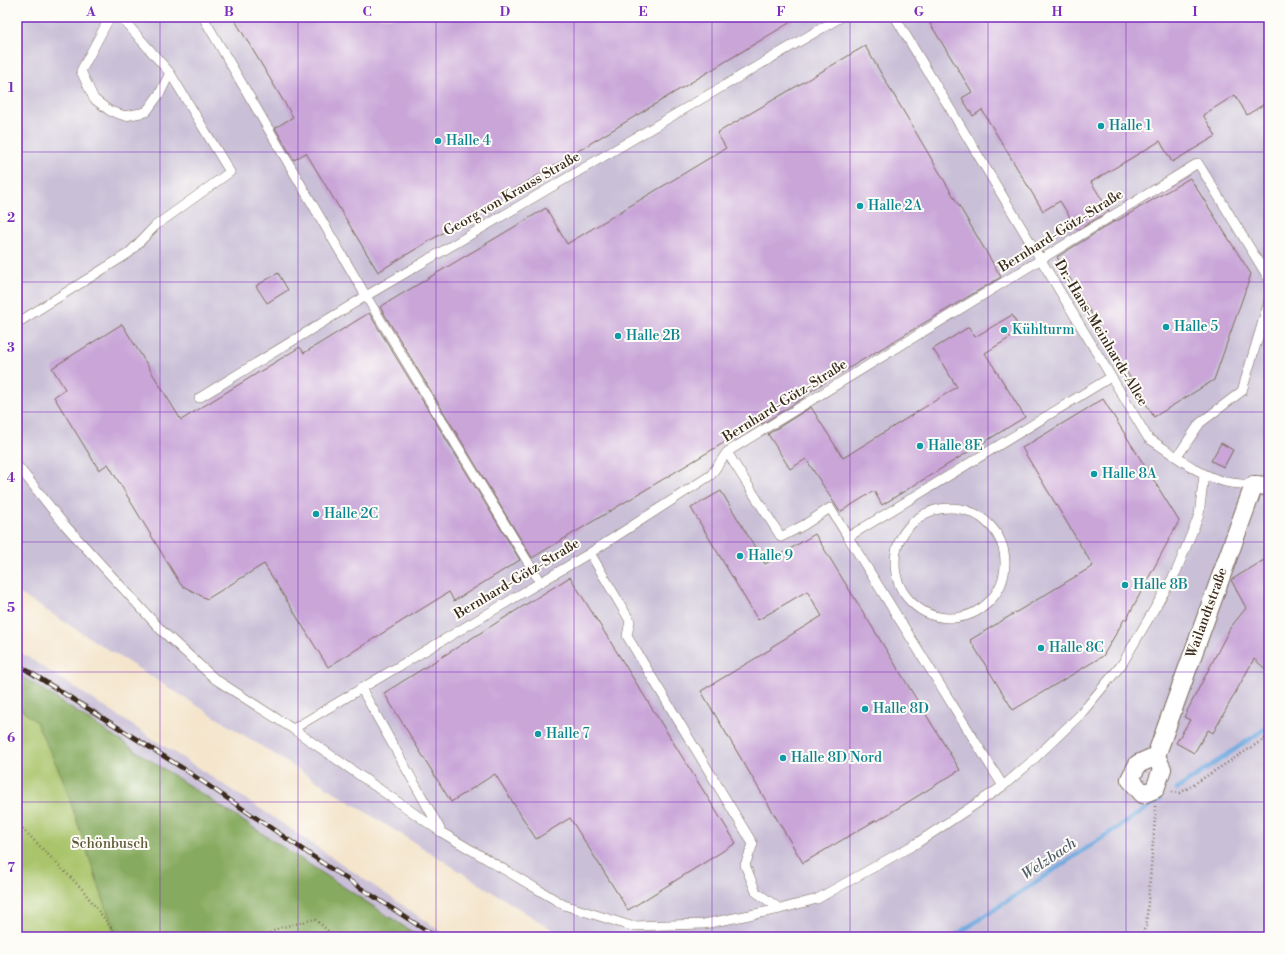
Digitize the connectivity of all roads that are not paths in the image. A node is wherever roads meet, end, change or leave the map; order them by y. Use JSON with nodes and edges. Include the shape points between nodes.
{"nodes":[{"id":1,"x":110,"y":17,"type":"edge"},
{"id":2,"x":121,"y":17,"type":"edge"},
{"id":3,"x":203,"y":17,"type":"edge"},
{"id":4,"x":840,"y":17,"type":"edge"},
{"id":5,"x":895,"y":17,"type":"edge"},
{"id":6,"x":170,"y":73,"type":"junction"},
{"id":7,"x":1041,"y":259,"type":"junction"},
{"id":8,"x":1269,"y":279,"type":"edge"},
{"id":9,"x":366,"y":296,"type":"junction"},
{"id":10,"x":1269,"y":300,"type":"edge"},
{"id":11,"x":22,"y":320,"type":"dead end"},
{"id":12,"x":1111,"y":376,"type":"junction"},
{"id":13,"x":199,"y":398,"type":"dead end"},
{"id":14,"x":727,"y":452,"type":"junction"},
{"id":15,"x":1177,"y":457,"type":"junction"},
{"id":16,"x":17,"y":465,"type":"edge"},
{"id":17,"x":1204,"y":475,"type":"junction"},
{"id":18,"x":1262,"y":485,"type":"edge"},
{"id":19,"x":848,"y":537,"type":"junction"},
{"id":20,"x":590,"y":553,"type":"junction"},
{"id":21,"x":540,"y":582,"type":"junction"},
{"id":22,"x":904,"y":594,"type":"joint"},
{"id":23,"x":361,"y":688,"type":"junction"},
{"id":24,"x":293,"y":730,"type":"junction"},
{"id":25,"x":1156,"y":756,"type":"junction"},
{"id":26,"x":1003,"y":786,"type":"junction"},
{"id":27,"x":441,"y":832,"type":"junction"},
{"id":28,"x":780,"y":909,"type":"junction"}],
"edges":[{"from":1,"to":6,"type":"lane","via":[[81,71],[94,99],[110,111],[125,116],[146,112]]},
{"from":2,"to":6,"type":"lane"},
{"from":3,"to":9,"type":"lane"},
{"from":4,"to":9,"type":"lane","name":"Georg von Krauss Straße"},
{"from":5,"to":7,"type":"lane","name":"Dr.-Hans-Meinhardt-Allee"},
{"from":6,"to":11,"type":"lane","via":[[230,172],[155,226],[129,253]]},
{"from":7,"to":8,"type":"lane","name":"Bernhard-Götz-Straße","via":[[1198,163]]},
{"from":7,"to":12,"type":"lane","name":"Dr.-Hans-Meinhardt-Allee"},
{"from":7,"to":14,"type":"lane","name":"Bernhard-Götz-Straße"},
{"from":9,"to":13,"type":"lane","name":"Georg von Krauss Straße"},
{"from":9,"to":21,"type":"lane"},
{"from":10,"to":15,"type":"lane","via":[[1242,391],[1200,423]]},
{"from":12,"to":15,"type":"lane","name":"Dr.-Hans-Meinhardt-Allee","via":[[1148,438]]},
{"from":12,"to":19,"type":"lane"},
{"from":14,"to":19,"type":"lane","via":[[781,537],[830,508]]},
{"from":14,"to":20,"type":"lane","name":"Bernhard-Götz-Straße","via":[[711,475]]},
{"from":15,"to":17,"type":"lane","name":"Dr.-Hans-Meinhardt-Allee"},
{"from":16,"to":24,"type":"lane","via":[[63,523],[162,631],[215,679]]},
{"from":17,"to":18,"type":"lane","name":"Dr.-Hans-Meinhardt-Allee","via":[[1235,484]]},
{"from":17,"to":26,"type":"lane","via":[[1199,515],[1176,572],[1122,664],[1080,715]]},
{"from":18,"to":25,"type":"street","name":"Wailandtstraße"},
{"from":19,"to":26,"type":"lane"},
{"from":20,"to":21,"type":"lane","name":"Bernhard-Götz-Straße"},
{"from":20,"to":28,"type":"lane","via":[[630,621],[627,636],[753,844],[745,865],[756,892]]},
{"from":21,"to":23,"type":"lane","name":"Bernhard-Götz-Straße"},
{"from":22,"to":22,"type":"lane","via":[[925,613],[955,620],[988,605],[1006,575],[1002,540],[979,515],[951,507],[923,515],[902,536],[895,567]]},
{"from":23,"to":24,"type":"lane","name":"Bernhard-Götz-Straße"},
{"from":23,"to":27,"type":"lane"},
{"from":24,"to":27,"type":"lane"},
{"from":25,"to":25,"type":"street","via":[[1162,769],[1155,789],[1143,794],[1130,779],[1138,764]]},
{"from":26,"to":28,"type":"lane","via":[[904,851],[817,899]]},
{"from":27,"to":28,"type":"lane","via":[[564,905],[631,926],[704,924]]}]}
